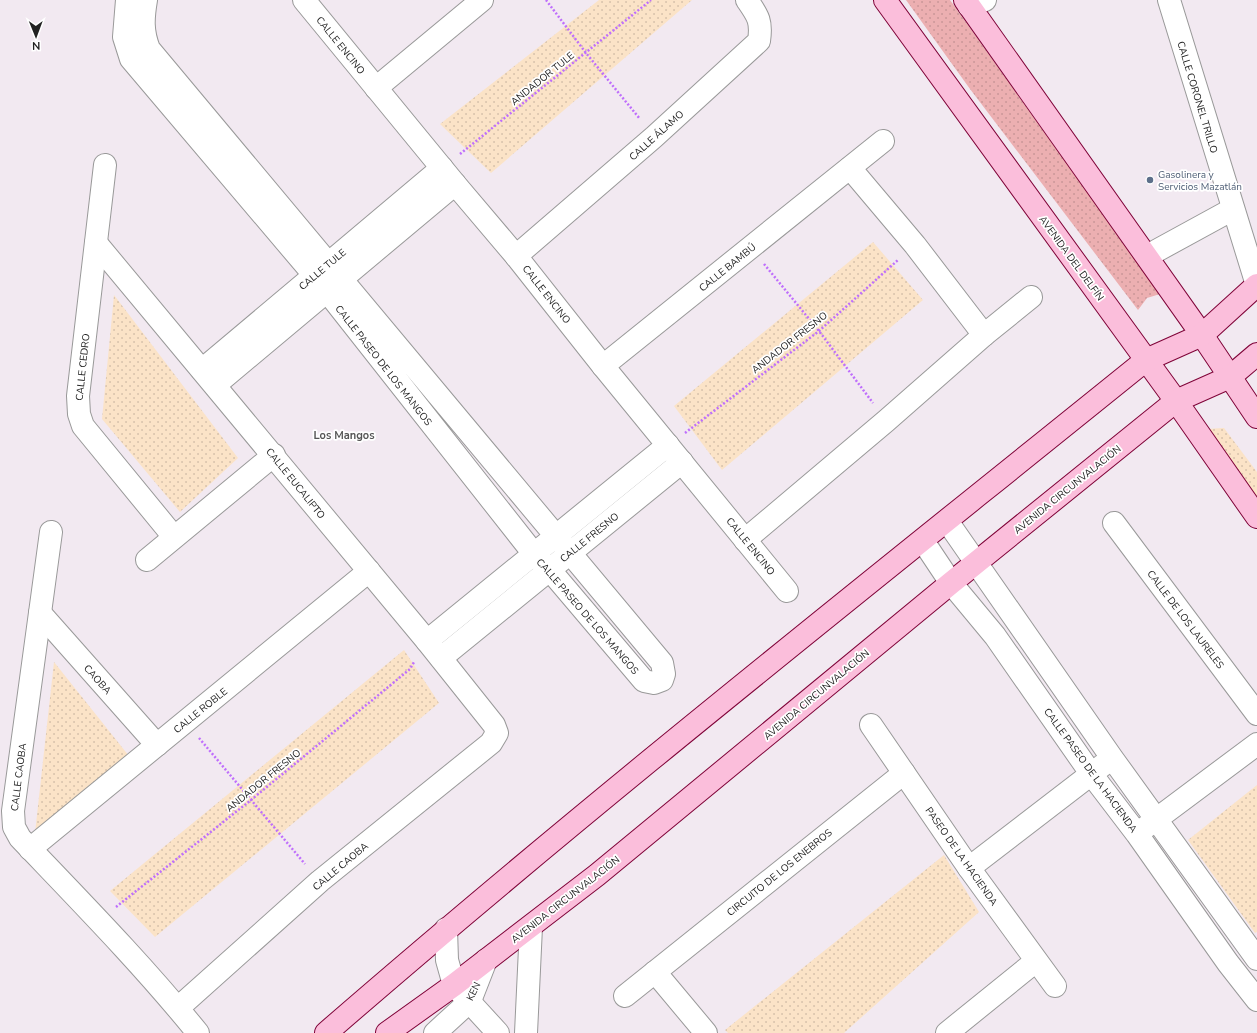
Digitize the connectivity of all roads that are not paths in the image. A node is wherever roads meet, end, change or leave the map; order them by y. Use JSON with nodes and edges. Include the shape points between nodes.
{"nodes":[{"id":1,"x":127,"y":0,"type":"edge"},
{"id":2,"x":146,"y":0,"type":"edge"},
{"id":3,"x":304,"y":0,"type":"edge"},
{"id":4,"x":482,"y":0,"type":"edge"},
{"id":5,"x":747,"y":0,"type":"edge"},
{"id":6,"x":885,"y":0,"type":"edge"},
{"id":7,"x":1169,"y":0,"type":"edge"},
{"id":8,"x":973,"y":2,"type":"edge"},
{"id":9,"x":376,"y":88,"type":"junction"},
{"id":10,"x":883,"y":141,"type":"dead end"},
{"id":11,"x":105,"y":165,"type":"dead end"},
{"id":12,"x":850,"y":168,"type":"junction"},
{"id":13,"x":448,"y":176,"type":"junction"},
{"id":14,"x":1233,"y":209,"type":"junction"},
{"id":15,"x":96,"y":243,"type":"junction"},
{"id":16,"x":516,"y":256,"type":"junction"},
{"id":17,"x":1147,"y":256,"type":"junction"},
{"id":18,"x":328,"y":278,"type":"junction"},
{"id":19,"x":1257,"y":285,"type":"edge"},
{"id":20,"x":1031,"y":297,"type":"dead end"},
{"id":21,"x":984,"y":335,"type":"junction"},
{"id":22,"x":1202,"y":335,"type":"junction"},
{"id":23,"x":1257,"y":354,"type":"edge"},
{"id":24,"x":1146,"y":360,"type":"junction"},
{"id":25,"x":603,"y":366,"type":"junction"},
{"id":26,"x":209,"y":377,"type":"junction"},
{"id":27,"x":1230,"y":377,"type":"junction"},
{"id":28,"x":1176,"y":401,"type":"junction"},
{"id":29,"x":1257,"y":417,"type":"edge"},
{"id":30,"x":668,"y":445,"type":"junction"},
{"id":31,"x":274,"y":455,"type":"junction"},
{"id":32,"x":682,"y":462,"type":"junction"},
{"id":33,"x":1257,"y":517,"type":"edge"},
{"id":34,"x":947,"y":521,"type":"junction"},
{"id":35,"x":1114,"y":523,"type":"dead end"},
{"id":36,"x":51,"y":532,"type":"dead end"},
{"id":37,"x":556,"y":536,"type":"junction"},
{"id":38,"x":174,"y":537,"type":"junction"},
{"id":39,"x":746,"y":540,"type":"junction"},
{"id":40,"x":923,"y":541,"type":"junction"},
{"id":41,"x":570,"y":553,"type":"junction"},
{"id":42,"x":534,"y":554,"type":"junction"},
{"id":43,"x":147,"y":560,"type":"dead end"},
{"id":44,"x":977,"y":562,"type":"junction"},
{"id":45,"x":549,"y":569,"type":"junction"},
{"id":46,"x":369,"y":571,"type":"junction"},
{"id":47,"x":951,"y":583,"type":"junction"},
{"id":48,"x":787,"y":591,"type":"dead end"},
{"id":49,"x":40,"y":613,"type":"junction"},
{"id":50,"x":1015,"y":619,"type":"junction"},
{"id":51,"x":995,"y":636,"type":"junction"},
{"id":52,"x":427,"y":641,"type":"junction"},
{"id":53,"x":441,"y":658,"type":"junction"},
{"id":54,"x":1257,"y":714,"type":"edge"},
{"id":55,"x":494,"y":725,"type":"joint"},
{"id":56,"x":871,"y":725,"type":"dead end"},
{"id":57,"x":1257,"y":744,"type":"edge"},
{"id":58,"x":157,"y":745,"type":"junction"},
{"id":59,"x":1112,"y":758,"type":"junction"},
{"id":60,"x":904,"y":773,"type":"junction"},
{"id":61,"x":1092,"y":775,"type":"junction"},
{"id":62,"x":1157,"y":819,"type":"junction"},
{"id":63,"x":1138,"y":834,"type":"junction"},
{"id":64,"x":30,"y":849,"type":"junction"},
{"id":65,"x":969,"y":868,"type":"junction"},
{"id":66,"x":531,"y":927,"type":"junction"},
{"id":67,"x":446,"y":929,"type":"junction"},
{"id":68,"x":1254,"y":949,"type":"edge"},
{"id":69,"x":486,"y":960,"type":"junction"},
{"id":70,"x":1036,"y":961,"type":"junction"},
{"id":71,"x":1228,"y":963,"type":"junction"},
{"id":72,"x":655,"y":972,"type":"junction"},
{"id":73,"x":454,"y":985,"type":"junction"},
{"id":74,"x":1055,"y":986,"type":"dead end"},
{"id":75,"x":626,"y":996,"type":"dead end"},
{"id":76,"x":1257,"y":1000,"type":"edge"},
{"id":77,"x":470,"y":1001,"type":"junction"},
{"id":78,"x":178,"y":1008,"type":"junction"},
{"id":79,"x":198,"y":1033,"type":"edge"},
{"id":80,"x":326,"y":1033,"type":"edge"},
{"id":81,"x":387,"y":1033,"type":"edge"},
{"id":82,"x":435,"y":1033,"type":"edge"},
{"id":83,"x":498,"y":1033,"type":"edge"},
{"id":84,"x":526,"y":1033,"type":"edge"},
{"id":85,"x":706,"y":1033,"type":"edge"},
{"id":86,"x":947,"y":1033,"type":"edge"}],
"edges":[{"from":1,"to":18,"type":"street","name":"CALLE PASEO DE LOS MANGOS","via":[[124,37],[131,59]]},
{"from":2,"to":18,"type":"street","name":"CALLE PASEO DE LOS MANGOS","via":[[143,22],[144,36],[149,49]]},
{"from":3,"to":9,"type":"street","name":"CALLE ENCINO"},
{"from":4,"to":9,"type":"street"},
{"from":5,"to":16,"type":"street","name":"CALLE ÁLAMO","via":[[759,17],[759,41],[654,137]]},
{"from":6,"to":24,"type":"street","name":"AVENIDA DEL DELFÍN"},
{"from":7,"to":14,"type":"street","name":"CALLE CORONEL TRILLO"},
{"from":8,"to":17,"type":"street"},
{"from":9,"to":13,"type":"street","name":"CALLE ENCINO"},
{"from":10,"to":12,"type":"street","name":"CALLE BAMBÚ"},
{"from":11,"to":15,"type":"street","name":"CALLE CEDRO"},
{"from":12,"to":21,"type":"street","via":[[915,245]]},
{"from":12,"to":25,"type":"street","name":"CALLE BAMBÚ"},
{"from":13,"to":16,"type":"street","name":"CALLE ENCINO"},
{"from":13,"to":18,"type":"street","name":"CALLE TULE"},
{"from":14,"to":17,"type":"street"},
{"from":14,"to":19,"type":"street","name":"CALLE CORONEL TRILLO"},
{"from":15,"to":26,"type":"street","name":"CALLE EUCALIPTO"},
{"from":15,"to":38,"type":"street","name":"CALLE CEDRO","via":[[78,396],[79,414],[83,426]]},
{"from":16,"to":25,"type":"street","name":"CALLE ENCINO"},
{"from":17,"to":22,"type":"street"},
{"from":18,"to":26,"type":"street","name":"CALLE TULE"},
{"from":18,"to":37,"type":"street","name":"CALLE PASEO DE LOS MANGOS"},
{"from":18,"to":42,"type":"street","name":"CALLE PASEO DE LOS MANGOS"},
{"from":19,"to":22,"type":"street"},
{"from":20,"to":21,"type":"street"},
{"from":21,"to":39,"type":"street"},
{"from":22,"to":24,"type":"street"},
{"from":22,"to":27,"type":"street"},
{"from":23,"to":27,"type":"street","name":"AVENIDA CIRCUNVALACIÓN"},
{"from":24,"to":28,"type":"street","name":"AVENIDA DEL DELFÍN"},
{"from":24,"to":34,"type":"street"},
{"from":25,"to":30,"type":"street","name":"CALLE ENCINO"},
{"from":26,"to":31,"type":"street","name":"CALLE EUCALIPTO"},
{"from":27,"to":28,"type":"street","name":"AVENIDA CIRCUNVALACIÓN"},
{"from":27,"to":29,"type":"street"},
{"from":28,"to":33,"type":"street","name":"AVENIDA DEL DELFÍN"},
{"from":28,"to":44,"type":"street","name":"AVENIDA CIRCUNVALACIÓN"},
{"from":30,"to":32,"type":"street","name":"CALLE ENCINO"},
{"from":30,"to":37,"type":"street"},
{"from":31,"to":38,"type":"street"},
{"from":31,"to":46,"type":"street","name":"CALLE EUCALIPTO"},
{"from":32,"to":39,"type":"street","name":"CALLE ENCINO"},
{"from":32,"to":41,"type":"street","name":"CALLE FRESNO"},
{"from":34,"to":40,"type":"street"},
{"from":34,"to":44,"type":"street"},
{"from":35,"to":54,"type":"street","name":"CALLE DE LOS LAURELES"},
{"from":36,"to":49,"type":"street","name":"CALLE CAOBA"},
{"from":37,"to":41,"type":"street","name":"CALLE PASEO DE LOS MANGOS"},
{"from":37,"to":42,"type":"street"},
{"from":38,"to":43,"type":"street"},
{"from":39,"to":48,"type":"street","name":"CALLE ENCINO"},
{"from":40,"to":47,"type":"street","name":"CALLE PASEO DE LA HACIENDA"},
{"from":40,"to":67,"type":"street","via":[[698,721]]},
{"from":41,"to":45,"type":"street","name":"CALLE FRESNO"},
{"from":41,"to":45,"type":"street","name":"CALLE PASEO DE LOS MANGOS","via":[[662,663],[662,680],[654,683],[644,681]]},
{"from":42,"to":45,"type":"street","name":"CALLE PASEO DE LOS MANGOS"},
{"from":42,"to":52,"type":"street"},
{"from":44,"to":47,"type":"street","name":"AVENIDA CIRCUNVALACIÓN"},
{"from":44,"to":50,"type":"street"},
{"from":45,"to":53,"type":"street","name":"CALLE FRESNO"},
{"from":46,"to":52,"type":"street","name":"CALLE EUCALIPTO"},
{"from":46,"to":58,"type":"street","name":"CALLE ROBLE"},
{"from":47,"to":51,"type":"street","name":"CALLE PASEO DE LA HACIENDA"},
{"from":47,"to":66,"type":"street","name":"AVENIDA CIRCUNVALACIÓN"},
{"from":49,"to":58,"type":"street","name":"CAOBA"},
{"from":49,"to":64,"type":"street","name":"CALLE CAOBA","via":[[13,811],[14,827]]},
{"from":50,"to":51,"type":"street"},
{"from":50,"to":59,"type":"street"},
{"from":51,"to":61,"type":"street","name":"CALLE PASEO DE LA HACIENDA"},
{"from":52,"to":53,"type":"street","name":"CALLE EUCALIPTO"},
{"from":53,"to":55,"type":"street","name":"CALLE EUCALIPTO"},
{"from":55,"to":78,"type":"street","name":"CALLE CAOBA","via":[[497,733],[491,742],[320,881]]},
{"from":56,"to":60,"type":"street","name":"PASEO DE LA HACIENDA"},
{"from":57,"to":62,"type":"street"},
{"from":58,"to":64,"type":"street","name":"CALLE ROBLE"},
{"from":59,"to":61,"type":"street"},
{"from":59,"to":62,"type":"street"},
{"from":60,"to":65,"type":"street","name":"PASEO DE LA HACIENDA"},
{"from":60,"to":72,"type":"street","name":"CIRCUITO DE LOS ENEBROS"},
{"from":61,"to":63,"type":"street","name":"CALLE PASEO DE LA HACIENDA"},
{"from":61,"to":65,"type":"street"},
{"from":62,"to":63,"type":"street"},
{"from":62,"to":68,"type":"street"},
{"from":63,"to":71,"type":"street","name":"CALLE PASEO DE LA HACIENDA"},
{"from":64,"to":78,"type":"street","name":"CALLE CAOBA"},
{"from":65,"to":70,"type":"street","name":"PASEO DE LA HACIENDA"},
{"from":66,"to":69,"type":"street","name":"AVENIDA CIRCUNVALACIÓN"},
{"from":66,"to":84,"type":"street"},
{"from":67,"to":73,"type":"street","via":[[447,960]]},
{"from":67,"to":80,"type":"street"},
{"from":68,"to":71,"type":"street"},
{"from":69,"to":73,"type":"street","name":"AVENIDA CIRCUNVALACIÓN"},
{"from":69,"to":77,"type":"street","name":"KEN"},
{"from":70,"to":74,"type":"street","name":"PASEO DE LA HACIENDA"},
{"from":70,"to":86,"type":"street"},
{"from":71,"to":76,"type":"street","name":"CALLE PASEO DE LA HACIENDA"},
{"from":72,"to":75,"type":"street","name":"CIRCUITO DE LOS ENEBROS"},
{"from":72,"to":85,"type":"street"},
{"from":73,"to":77,"type":"street"},
{"from":73,"to":81,"type":"street","name":"AVENIDA CIRCUNVALACIÓN"},
{"from":77,"to":82,"type":"street","name":"KEN"},
{"from":77,"to":83,"type":"street"},
{"from":78,"to":79,"type":"street","name":"CALLE CAOBA"}]}
